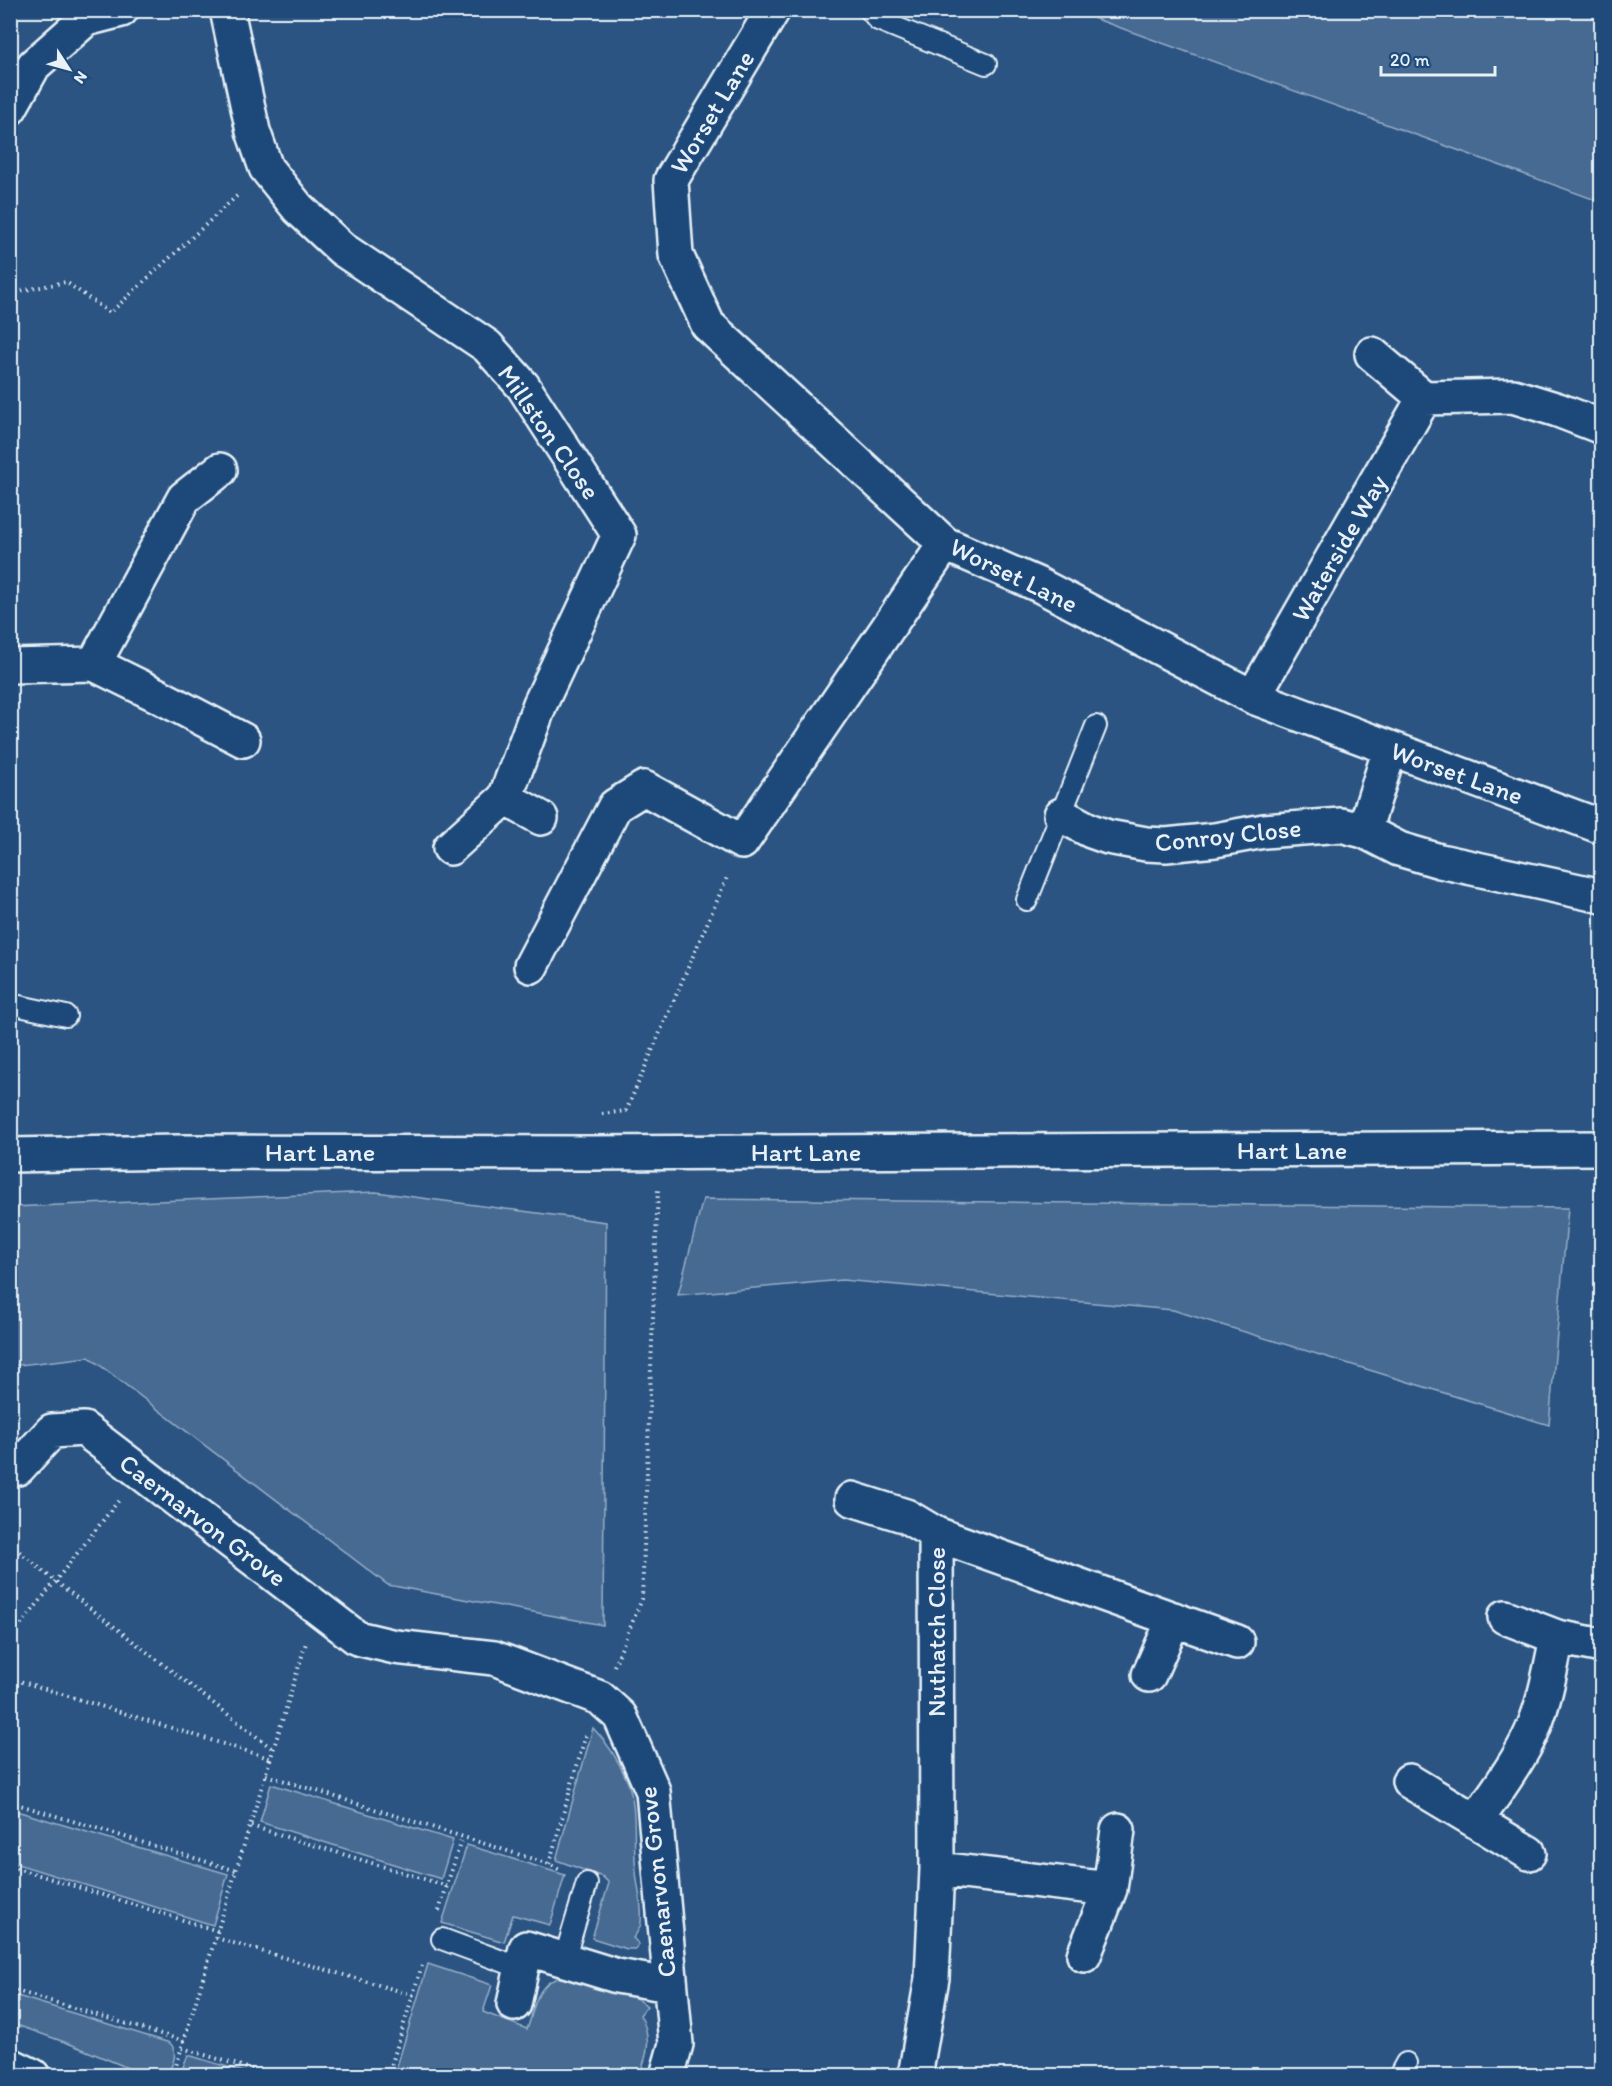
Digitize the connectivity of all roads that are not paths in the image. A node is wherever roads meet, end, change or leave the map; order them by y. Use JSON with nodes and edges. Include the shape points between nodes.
{"nodes":[{"id":1,"x":121,"y":10,"type":"edge"},
{"id":2,"x":227,"y":10,"type":"edge"},
{"id":3,"x":773,"y":10,"type":"edge"},
{"id":4,"x":870,"y":10,"type":"edge"},
{"id":5,"x":987,"y":64,"type":"dead end"},
{"id":6,"x":10,"y":108,"type":"edge"},
{"id":7,"x":1372,"y":354,"type":"dead end"},
{"id":8,"x":1424,"y":398,"type":"junction"},
{"id":9,"x":1602,"y":427,"type":"edge"},
{"id":10,"x":220,"y":470,"type":"dead end"},
{"id":11,"x":945,"y":544,"type":"junction"},
{"id":12,"x":93,"y":664,"type":"junction"},
{"id":13,"x":10,"y":666,"type":"edge"},
{"id":14,"x":1253,"y":697,"type":"junction"},
{"id":15,"x":1096,"y":726,"type":"dead end"},
{"id":16,"x":243,"y":740,"type":"dead end"},
{"id":17,"x":1390,"y":749,"type":"junction"},
{"id":18,"x":505,"y":798,"type":"junction"},
{"id":19,"x":1061,"y":815,"type":"junction"},
{"id":20,"x":541,"y":818,"type":"dead end"},
{"id":21,"x":1602,"y":828,"type":"edge"},
{"id":22,"x":1364,"y":831,"type":"junction"},
{"id":23,"x":450,"y":848,"type":"dead end"},
{"id":24,"x":1602,"y":896,"type":"edge"},
{"id":25,"x":1027,"y":900,"type":"dead end"},
{"id":26,"x":531,"y":966,"type":"dead end"},
{"id":27,"x":10,"y":1004,"type":"edge"},
{"id":28,"x":66,"y":1016,"type":"dead end"},
{"id":29,"x":1602,"y":1148,"type":"edge"},
{"id":30,"x":10,"y":1155,"type":"edge"},
{"id":31,"x":18,"y":1468,"type":"dead end"},
{"id":32,"x":852,"y":1498,"type":"dead end"},
{"id":33,"x":936,"y":1534,"type":"junction"},
{"id":34,"x":1505,"y":1617,"type":"dead end"},
{"id":35,"x":1174,"y":1619,"type":"junction"},
{"id":36,"x":1557,"y":1637,"type":"junction"},
{"id":37,"x":1237,"y":1642,"type":"dead end"},
{"id":38,"x":1602,"y":1646,"type":"edge"},
{"id":39,"x":395,"y":1647,"type":"joint"},
{"id":40,"x":1149,"y":1675,"type":"dead end"},
{"id":41,"x":1409,"y":1781,"type":"dead end"},
{"id":42,"x":1476,"y":1821,"type":"junction"},
{"id":43,"x":1118,"y":1830,"type":"dead end"},
{"id":44,"x":1529,"y":1854,"type":"dead end"},
{"id":45,"x":937,"y":1869,"type":"junction"},
{"id":46,"x":587,"y":1883,"type":"dead end"},
{"id":47,"x":1110,"y":1889,"type":"junction"},
{"id":48,"x":442,"y":1939,"type":"dead end"},
{"id":49,"x":1084,"y":1955,"type":"dead end"},
{"id":50,"x":564,"y":1960,"type":"junction"},
{"id":51,"x":521,"y":1968,"type":"junction"},
{"id":52,"x":669,"y":1984,"type":"junction"},
{"id":53,"x":514,"y":2004,"type":"dead end"},
{"id":54,"x":10,"y":2065,"type":"edge"},
{"id":55,"x":33,"y":2076,"type":"edge"},
{"id":56,"x":667,"y":2076,"type":"edge"},
{"id":57,"x":915,"y":2076,"type":"edge"}],
"edges":[{"from":1,"to":6,"type":"street","via":[[86,19],[33,65]]},
{"from":2,"to":18,"type":"street","name":"Millston Close","via":[[253,131],[266,168],[298,208],[342,249],[487,346],[523,386],[619,535],[540,704]]},
{"from":3,"to":11,"type":"street","name":"Worset Lane","via":[[670,180],[676,255],[708,326]]},
{"from":4,"to":5,"type":"lane","via":[[878,20]]},
{"from":7,"to":8,"type":"street"},
{"from":8,"to":9,"type":"street","via":[[1513,396]]},
{"from":8,"to":14,"type":"street","name":"Waterside Way"},
{"from":10,"to":12,"type":"street","via":[[184,498]]},
{"from":11,"to":14,"type":"street","name":"Worset Lane","via":[[1039,585]]},
{"from":11,"to":26,"type":"street","via":[[742,842],[644,788],[629,796],[615,806]]},
{"from":12,"to":13,"type":"street"},
{"from":12,"to":16,"type":"street"},
{"from":14,"to":17,"type":"street","name":"Worset Lane"},
{"from":15,"to":19,"type":"lane"},
{"from":17,"to":21,"type":"street","name":"Worset Lane"},
{"from":17,"to":22,"type":"street"},
{"from":18,"to":20,"type":"street"},
{"from":18,"to":23,"type":"street","name":"Millston Close"},
{"from":19,"to":22,"type":"street","name":"Conroy Close","via":[[1091,831],[1146,844],[1205,841],[1326,825]]},
{"from":19,"to":25,"type":"lane"},
{"from":22,"to":24,"type":"street","name":"Conroy Close","via":[[1399,849],[1440,861]]},
{"from":27,"to":28,"type":"lane"},
{"from":29,"to":30,"type":"street","name":"Hart Lane"},
{"from":31,"to":39,"type":"street","name":"Caernarvon Grove","via":[[52,1431],[84,1429],[357,1638]]},
{"from":32,"to":33,"type":"street","via":[[906,1516]]},
{"from":33,"to":35,"type":"street","name":"Nuthatch Close"},
{"from":33,"to":45,"type":"street","name":"Nuthatch Close"},
{"from":34,"to":36,"type":"street"},
{"from":35,"to":37,"type":"street","name":"Nuthatch Close"},
{"from":35,"to":40,"type":"street"},
{"from":36,"to":38,"type":"street"},
{"from":36,"to":42,"type":"street","via":[[1541,1707],[1529,1739]]},
{"from":39,"to":52,"type":"street","name":"Caenarvon Grove","via":[[494,1658],[600,1698],[620,1716],[653,1791]]},
{"from":41,"to":42,"type":"street"},
{"from":42,"to":44,"type":"street"},
{"from":43,"to":47,"type":"street"},
{"from":45,"to":47,"type":"street"},
{"from":45,"to":57,"type":"street","name":"Nuthatch Close","via":[[932,1978]]},
{"from":46,"to":50,"type":"lane"},
{"from":47,"to":49,"type":"street"},
{"from":48,"to":51,"type":"lane"},
{"from":50,"to":51,"type":"street","via":[[526,1948]]},
{"from":50,"to":52,"type":"street","via":[[617,1976]]},
{"from":51,"to":53,"type":"street"},
{"from":52,"to":56,"type":"street","name":"Caenarvon Grove","via":[[676,2044]]},
{"from":54,"to":55,"type":"street"}]}
